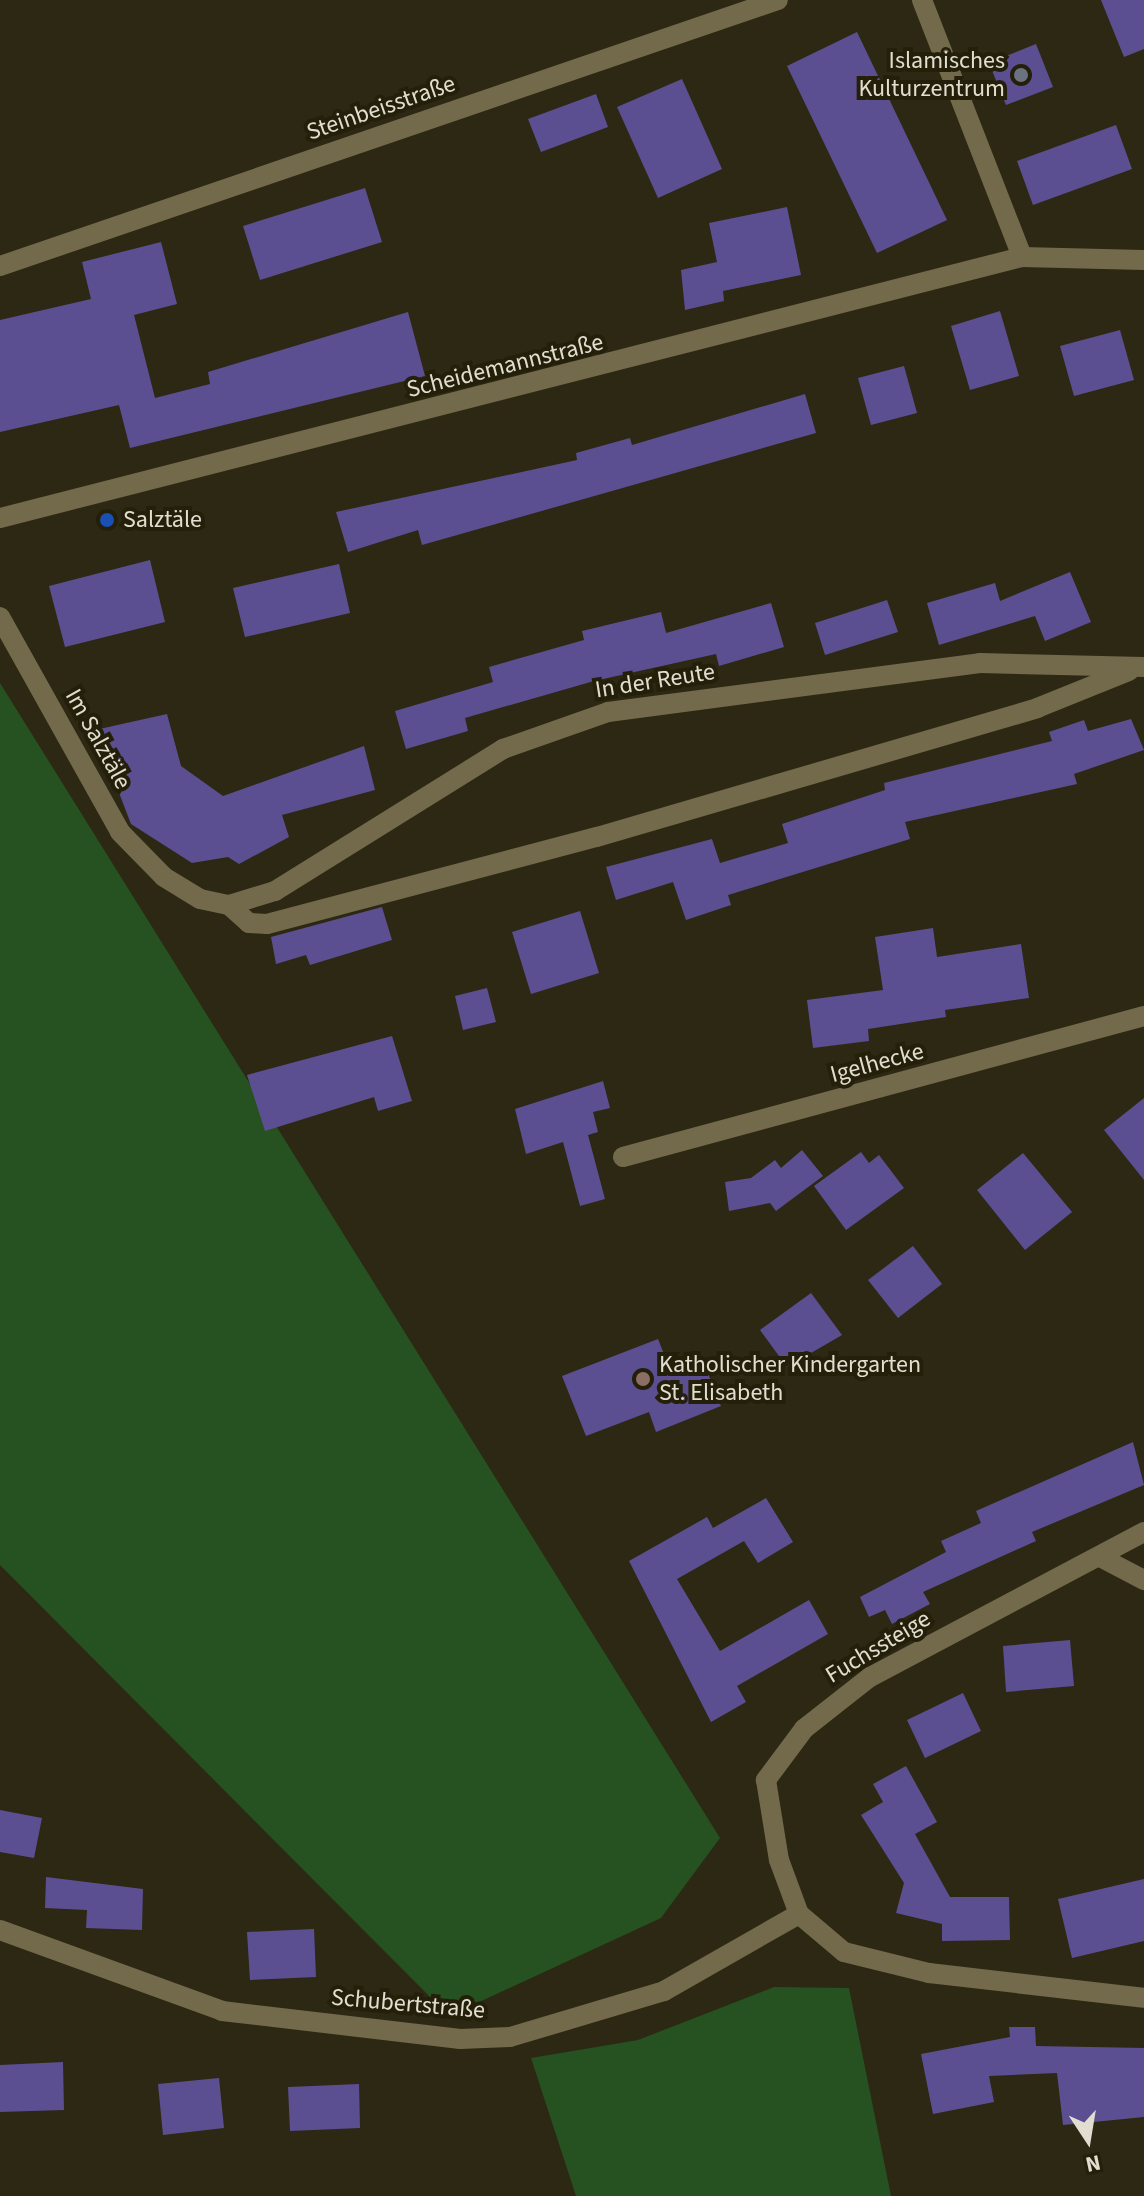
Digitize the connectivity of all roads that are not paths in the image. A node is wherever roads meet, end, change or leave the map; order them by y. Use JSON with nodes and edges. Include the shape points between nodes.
{"nodes":[{"id":1,"x":778,"y":0,"type":"edge"},
{"id":2,"x":922,"y":0,"type":"edge"},
{"id":3,"x":1022,"y":257,"type":"junction"},
{"id":4,"x":1144,"y":260,"type":"edge"},
{"id":5,"x":0,"y":266,"type":"edge"},
{"id":6,"x":0,"y":518,"type":"edge"},
{"id":7,"x":0,"y":617,"type":"edge"},
{"id":8,"x":1140,"y":668,"type":"edge"},
{"id":9,"x":164,"y":877,"type":"joint"},
{"id":10,"x":229,"y":905,"type":"junction"},
{"id":11,"x":1144,"y":1016,"type":"edge"},
{"id":12,"x":623,"y":1157,"type":"dead end"},
{"id":13,"x":1144,"y":1532,"type":"edge"},
{"id":14,"x":1100,"y":1557,"type":"junction"},
{"id":15,"x":1144,"y":1580,"type":"edge"},
{"id":16,"x":799,"y":1914,"type":"junction"},
{"id":17,"x":1,"y":1931,"type":"edge"},
{"id":18,"x":1144,"y":1998,"type":"edge"}],
"edges":[{"from":1,"to":5,"type":"street","name":"Steinbeisstraße"},
{"from":2,"to":3,"type":"street"},
{"from":3,"to":4,"type":"street","name":"Scheidemannstraße"},
{"from":3,"to":6,"type":"street","name":"Scheidemannstraße"},
{"from":7,"to":9,"type":"street","name":"Im Salztäle","via":[[120,832]]},
{"from":8,"to":10,"type":"street","name":"In der Reute","via":[[1037,708],[267,924],[249,923]]},
{"from":8,"to":10,"type":"street","name":"In der Reute","via":[[980,663],[608,712],[503,749],[410,800],[275,891]]},
{"from":9,"to":10,"type":"street","name":"In der Reute","via":[[200,899]]},
{"from":11,"to":12,"type":"street","name":"Igelhecke"},
{"from":13,"to":14,"type":"street","name":"Fuchssteige"},
{"from":14,"to":15,"type":"street"},
{"from":14,"to":16,"type":"street","name":"Fuchssteige","via":[[879,1672],[804,1729],[766,1780],[779,1860]]},
{"from":16,"to":17,"type":"street","name":"Schubertstraße","via":[[664,1991],[510,2037],[460,2039],[222,2011]]},
{"from":16,"to":18,"type":"street","name":"Fuchssteige","via":[[844,1952],[929,1973]]}]}
